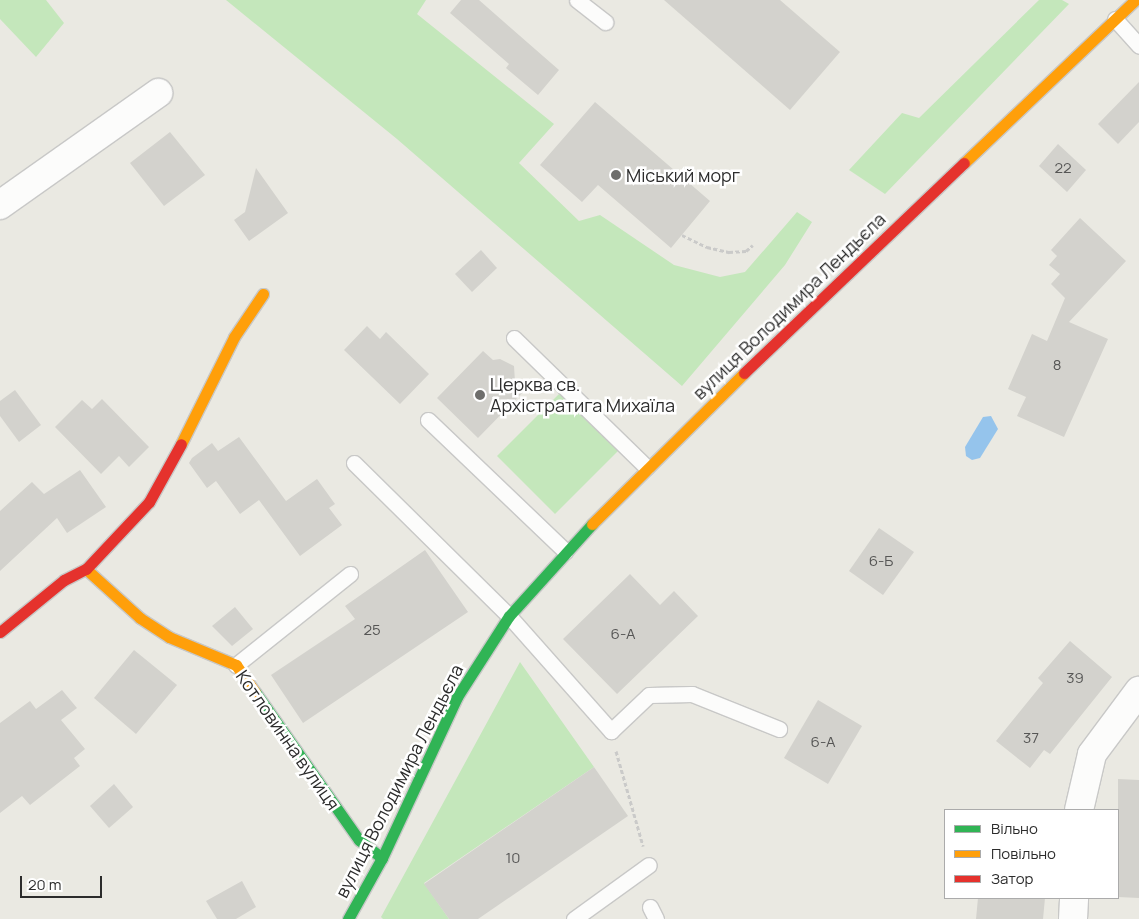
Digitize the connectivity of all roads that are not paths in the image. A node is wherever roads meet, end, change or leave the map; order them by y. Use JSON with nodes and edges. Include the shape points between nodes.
{"nodes":[{"id":1,"x":577,"y":0,"type":"edge"},
{"id":2,"x":1135,"y":0,"type":"edge"},
{"id":3,"x":1115,"y":18,"type":"junction"},
{"id":4,"x":606,"y":22,"type":"dead end"},
{"id":5,"x":1139,"y":46,"type":"edge"},
{"id":6,"x":158,"y":94,"type":"dead end"},
{"id":7,"x":0,"y":205,"type":"edge"},
{"id":8,"x":263,"y":294,"type":"dead end"},
{"id":9,"x":514,"y":338,"type":"dead end"},
{"id":10,"x":428,"y":420,"type":"dead end"},
{"id":11,"x":354,"y":463,"type":"dead end"},
{"id":12,"x":646,"y":467,"type":"junction"},
{"id":13,"x":566,"y":551,"type":"junction"},
{"id":14,"x":86,"y":569,"type":"junction"},
{"id":15,"x":350,"y":574,"type":"dead end"},
{"id":16,"x":509,"y":616,"type":"junction"},
{"id":17,"x":0,"y":632,"type":"edge"},
{"id":18,"x":236,"y":665,"type":"junction"},
{"id":19,"x":1139,"y":691,"type":"edge"},
{"id":20,"x":779,"y":729,"type":"dead end"},
{"id":21,"x":1079,"y":809,"type":"edge"},
{"id":22,"x":382,"y":858,"type":"junction"},
{"id":23,"x":649,"y":865,"type":"road end"},
{"id":24,"x":1074,"y":899,"type":"edge"},
{"id":25,"x":348,"y":919,"type":"edge"},
{"id":26,"x":574,"y":919,"type":"edge"},
{"id":27,"x":1073,"y":919,"type":"edge"}],
"edges":[{"from":1,"to":4,"type":"lane"},
{"from":2,"to":3,"type":"street","name":"вулиця Володимира Лендьєла"},
{"from":3,"to":5,"type":"lane"},
{"from":3,"to":12,"type":"street","name":"вулиця Володимира Лендьєла"},
{"from":6,"to":7,"type":"street"},
{"from":8,"to":14,"type":"street","via":[[234,337],[208,396],[149,502]]},
{"from":9,"to":12,"type":"lane"},
{"from":10,"to":13,"type":"lane"},
{"from":11,"to":16,"type":"lane"},
{"from":12,"to":13,"type":"street","name":"вулиця Володимира Лендьєла"},
{"from":13,"to":16,"type":"street","name":"вулиця Володимира Лендьєла"},
{"from":14,"to":17,"type":"street","via":[[64,580]]},
{"from":14,"to":18,"type":"street","name":"Котловинна вулиця","via":[[140,618],[169,637]]},
{"from":15,"to":18,"type":"lane"},
{"from":16,"to":20,"type":"lane","via":[[611,731],[649,696],[692,694]]},
{"from":16,"to":22,"type":"street","name":"вулиця Володимира Лендьєла","via":[[457,697]]},
{"from":18,"to":22,"type":"street","name":"Котловинна вулиця","via":[[359,840]]},
{"from":19,"to":21,"type":"street","via":[[1092,754]]},
{"from":22,"to":25,"type":"street","name":"вулиця Володимира Лендьєла"},
{"from":23,"to":26,"type":"lane"},
{"from":24,"to":27,"type":"street"}]}
